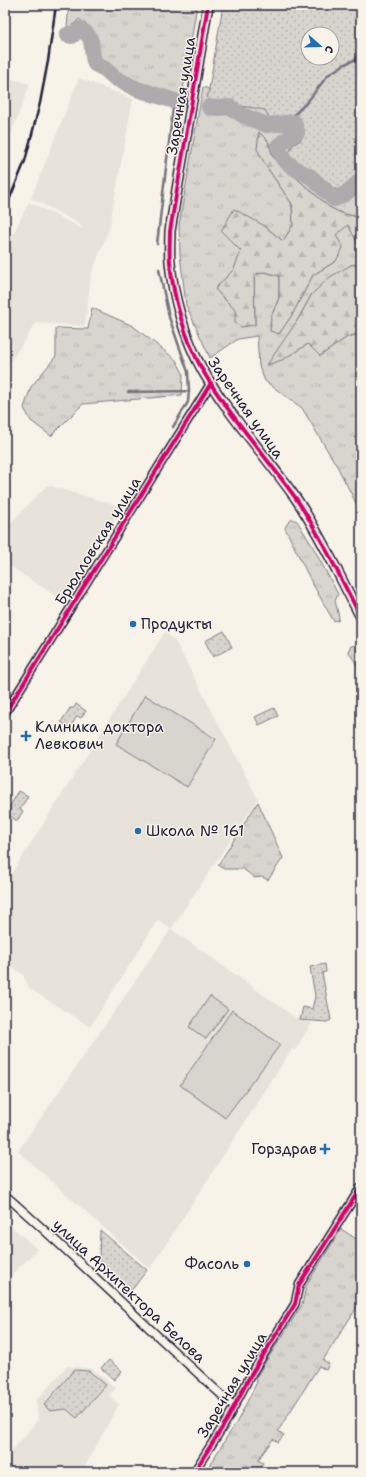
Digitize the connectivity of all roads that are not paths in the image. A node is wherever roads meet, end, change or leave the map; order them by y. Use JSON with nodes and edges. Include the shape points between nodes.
{"nodes":[{"id":1,"x":208,"y":5,"type":"edge"},
{"id":2,"x":211,"y":383,"type":"junction"},
{"id":3,"x":361,"y":617,"type":"edge"},
{"id":4,"x":5,"y":712,"type":"edge"},
{"id":5,"x":361,"y":1187,"type":"edge"},
{"id":6,"x":5,"y":1195,"type":"edge"},
{"id":7,"x":234,"y":1406,"type":"junction"},
{"id":8,"x":194,"y":1472,"type":"edge"}],
"edges":[{"from":1,"to":2,"type":"street","name":"Заречная улица","via":[[170,231],[170,260],[173,284],[192,348]]},
{"from":2,"to":3,"type":"street","name":"Заречная улица","via":[[297,501]]},
{"from":2,"to":4,"type":"street","name":"Брюлловская улица"},
{"from":5,"to":7,"type":"street","name":"Заречная улица","via":[[299,1285],[295,1304]]},
{"from":6,"to":7,"type":"street","name":"улица Архитектора Белова"},
{"from":7,"to":8,"type":"street","name":"Заречная улица"}]}
